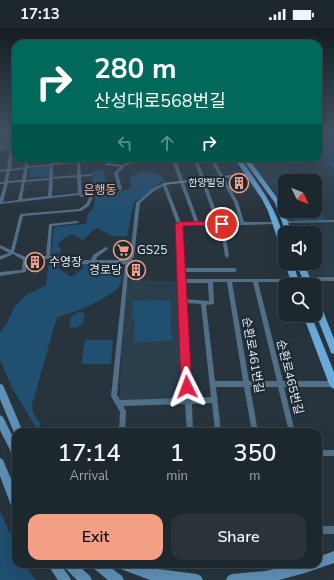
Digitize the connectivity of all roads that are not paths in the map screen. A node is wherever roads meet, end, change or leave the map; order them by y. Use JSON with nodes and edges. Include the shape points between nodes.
{"nodes":[{"id":1,"x":11,"y":158,"type":"edge"},
{"id":2,"x":27,"y":162,"type":"edge"},
{"id":3,"x":65,"y":162,"type":"edge"},
{"id":4,"x":78,"y":162,"type":"edge"},
{"id":5,"x":107,"y":162,"type":"edge"},
{"id":6,"x":131,"y":162,"type":"edge"},
{"id":7,"x":174,"y":162,"type":"edge"},
{"id":8,"x":197,"y":162,"type":"edge"},
{"id":9,"x":213,"y":162,"type":"edge"},
{"id":10,"x":240,"y":162,"type":"edge"},
{"id":11,"x":248,"y":162,"type":"edge"},
{"id":12,"x":52,"y":164,"type":"junction"},
{"id":13,"x":123,"y":166,"type":"junction"},
{"id":14,"x":26,"y":168,"type":"junction"},
{"id":15,"x":9,"y":170,"type":"junction"},
{"id":16,"x":0,"y":171,"type":"edge"},
{"id":17,"x":248,"y":174,"type":"junction"},
{"id":18,"x":90,"y":175,"type":"dead end"},
{"id":19,"x":80,"y":176,"type":"junction"},
{"id":20,"x":222,"y":177,"type":"junction"},
{"id":21,"x":52,"y":178,"type":"junction"},
{"id":22,"x":203,"y":179,"type":"junction"},
{"id":23,"x":24,"y":181,"type":"junction"},
{"id":24,"x":6,"y":182,"type":"junction"},
{"id":25,"x":181,"y":182,"type":"junction"},
{"id":26,"x":0,"y":183,"type":"edge"},
{"id":27,"x":164,"y":184,"type":"junction"},
{"id":28,"x":120,"y":189,"type":"dead end"},
{"id":29,"x":80,"y":194,"type":"junction"},
{"id":30,"x":50,"y":197,"type":"junction"},
{"id":31,"x":20,"y":201,"type":"junction"},
{"id":32,"x":1,"y":203,"type":"edge"},
{"id":33,"x":334,"y":221,"type":"edge"},
{"id":34,"x":77,"y":222,"type":"dead end"},
{"id":35,"x":285,"y":222,"type":"junction"},
{"id":36,"x":179,"y":224,"type":"junction"},
{"id":37,"x":198,"y":224,"type":"junction"},
{"id":38,"x":221,"y":224,"type":"junction"},
{"id":39,"x":243,"y":224,"type":"junction"},
{"id":40,"x":276,"y":224,"type":"junction"},
{"id":41,"x":286,"y":226,"type":"edge"},
{"id":42,"x":278,"y":230,"type":"edge"},
{"id":43,"x":0,"y":246,"type":"edge"},
{"id":44,"x":106,"y":248,"type":"dead end"},
{"id":45,"x":12,"y":253,"type":"junction"},
{"id":46,"x":48,"y":256,"type":"junction"},
{"id":47,"x":227,"y":256,"type":"dead end"},
{"id":48,"x":0,"y":258,"type":"edge"},
{"id":49,"x":64,"y":258,"type":"junction"},
{"id":50,"x":25,"y":259,"type":"junction"},
{"id":51,"x":93,"y":262,"type":"junction"},
{"id":52,"x":127,"y":262,"type":"junction"},
{"id":53,"x":58,"y":264,"type":"dead end"},
{"id":54,"x":182,"y":270,"type":"junction"},
{"id":55,"x":0,"y":274,"type":"edge"},
{"id":56,"x":334,"y":279,"type":"edge"},
{"id":57,"x":322,"y":280,"type":"edge"},
{"id":58,"x":182,"y":281,"type":"junction"},
{"id":59,"x":210,"y":281,"type":"junction"},
{"id":60,"x":231,"y":281,"type":"junction"},
{"id":61,"x":255,"y":281,"type":"junction"},
{"id":62,"x":278,"y":282,"type":"edge"},
{"id":63,"x":183,"y":301,"type":"junction"},
{"id":64,"x":203,"y":302,"type":"junction"},
{"id":65,"x":322,"y":319,"type":"edge"},
{"id":66,"x":309,"y":322,"type":"edge"},
{"id":67,"x":334,"y":350,"type":"edge"},
{"id":68,"x":212,"y":384,"type":"junction"},
{"id":69,"x":247,"y":384,"type":"junction"},
{"id":70,"x":280,"y":384,"type":"junction"},
{"id":71,"x":334,"y":384,"type":"edge"},
{"id":72,"x":0,"y":388,"type":"edge"},
{"id":73,"x":213,"y":400,"type":"junction"},
{"id":74,"x":188,"y":401,"type":"junction"},
{"id":75,"x":119,"y":403,"type":"junction"},
{"id":76,"x":0,"y":420,"type":"edge"},
{"id":77,"x":16,"y":428,"type":"edge"},
{"id":78,"x":122,"y":428,"type":"edge"},
{"id":79,"x":190,"y":428,"type":"edge"},
{"id":80,"x":217,"y":428,"type":"edge"},
{"id":81,"x":254,"y":428,"type":"edge"},
{"id":82,"x":291,"y":428,"type":"edge"},
{"id":83,"x":12,"y":446,"type":"edge"},
{"id":84,"x":322,"y":453,"type":"edge"},
{"id":85,"x":334,"y":453,"type":"edge"},
{"id":86,"x":0,"y":463,"type":"edge"},
{"id":87,"x":5,"y":475,"type":"junction"},
{"id":88,"x":12,"y":486,"type":"edge"},
{"id":89,"x":12,"y":493,"type":"edge"},
{"id":90,"x":322,"y":530,"type":"edge"},
{"id":91,"x":334,"y":530,"type":"edge"},
{"id":92,"x":56,"y":568,"type":"edge"},
{"id":93,"x":73,"y":568,"type":"edge"},
{"id":94,"x":102,"y":568,"type":"edge"},
{"id":95,"x":133,"y":568,"type":"edge"},
{"id":96,"x":306,"y":568,"type":"edge"},
{"id":97,"x":65,"y":580,"type":"edge"},
{"id":98,"x":86,"y":580,"type":"edge"},
{"id":99,"x":118,"y":580,"type":"edge"},
{"id":100,"x":198,"y":580,"type":"edge"},
{"id":101,"x":232,"y":580,"type":"edge"}],
"edges":[{"from":1,"to":15,"type":"street"},
{"from":2,"to":14,"type":"street"},
{"from":3,"to":12,"type":"street"},
{"from":4,"to":19,"type":"street"},
{"from":5,"to":13,"type":"street"},
{"from":6,"to":13,"type":"street"},
{"from":7,"to":25,"type":"street"},
{"from":8,"to":22,"type":"street"},
{"from":9,"to":20,"type":"street"},
{"from":10,"to":17,"type":"main road"},
{"from":11,"to":35,"type":"main road","via":[[275,199]]},
{"from":12,"to":14,"type":"street"},
{"from":12,"to":21,"type":"street"},
{"from":13,"to":28,"type":"street","via":[[116,175]]},
{"from":14,"to":15,"type":"street"},
{"from":14,"to":23,"type":"street"},
{"from":15,"to":16,"type":"street"},
{"from":15,"to":24,"type":"street"},
{"from":17,"to":20,"type":"main road"},
{"from":17,"to":40,"type":"main road","via":[[265,199]]},
{"from":18,"to":19,"type":"street"},
{"from":19,"to":21,"type":"street"},
{"from":19,"to":29,"type":"street"},
{"from":20,"to":22,"type":"main road"},
{"from":20,"to":39,"type":"street","via":[[236,202]]},
{"from":21,"to":23,"type":"street"},
{"from":21,"to":30,"type":"street"},
{"from":22,"to":25,"type":"main road"},
{"from":22,"to":38,"type":"street"},
{"from":23,"to":24,"type":"street"},
{"from":23,"to":31,"type":"street"},
{"from":24,"to":26,"type":"street"},
{"from":24,"to":32,"type":"street"},
{"from":25,"to":27,"type":"main road"},
{"from":25,"to":37,"type":"street"},
{"from":27,"to":36,"type":"street"},
{"from":27,"to":52,"type":"street","via":[[138,203],[132,257]]},
{"from":29,"to":30,"type":"street"},
{"from":29,"to":45,"type":"street","via":[[92,195],[88,205],[80,210],[21,215]]},
{"from":30,"to":31,"type":"street"},
{"from":31,"to":32,"type":"street"},
{"from":33,"to":35,"type":"street"},
{"from":34,"to":46,"type":"street","via":[[50,224]]},
{"from":35,"to":41,"type":"main road"},
{"from":36,"to":37,"type":"street"},
{"from":36,"to":54,"type":"street"},
{"from":37,"to":38,"type":"street"},
{"from":38,"to":39,"type":"street"},
{"from":38,"to":47,"type":"street"},
{"from":39,"to":40,"type":"street"},
{"from":40,"to":42,"type":"main road"},
{"from":43,"to":45,"type":"street"},
{"from":44,"to":51,"type":"street","via":[[95,256]]},
{"from":45,"to":48,"type":"street"},
{"from":45,"to":50,"type":"street"},
{"from":46,"to":49,"type":"street"},
{"from":46,"to":50,"type":"street"},
{"from":49,"to":51,"type":"street"},
{"from":49,"to":53,"type":"street"},
{"from":50,"to":55,"type":"street","via":[[24,271]]},
{"from":51,"to":52,"type":"street"},
{"from":52,"to":75,"type":"street","via":[[114,396]]},
{"from":54,"to":58,"type":"street"},
{"from":54,"to":60,"type":"street","name":"순환로461번길","via":[[233,270]]},
{"from":56,"to":57,"type":"street"},
{"from":58,"to":59,"type":"street"},
{"from":58,"to":63,"type":"street"},
{"from":59,"to":60,"type":"street"},
{"from":59,"to":64,"type":"street","via":[[212,303]]},
{"from":60,"to":61,"type":"street"},
{"from":60,"to":69,"type":"street","name":"순환로461번길"},
{"from":61,"to":62,"type":"street"},
{"from":61,"to":70,"type":"street","name":"순환로465번길"},
{"from":63,"to":64,"type":"street"},
{"from":63,"to":74,"type":"street"},
{"from":64,"to":68,"type":"street"},
{"from":65,"to":67,"type":"main road"},
{"from":66,"to":71,"type":"main road"},
{"from":68,"to":69,"type":"street"},
{"from":68,"to":73,"type":"street"},
{"from":69,"to":70,"type":"street"},
{"from":69,"to":81,"type":"street","name":"순환로461번길"},
{"from":70,"to":71,"type":"street"},
{"from":70,"to":82,"type":"street","name":"순환로465번길"},
{"from":72,"to":77,"type":"main road"},
{"from":73,"to":74,"type":"street"},
{"from":73,"to":80,"type":"street"},
{"from":74,"to":75,"type":"street"},
{"from":74,"to":79,"type":"street"},
{"from":75,"to":78,"type":"street","via":[[123,411]]},
{"from":76,"to":83,"type":"main road"},
{"from":84,"to":85,"type":"street"},
{"from":86,"to":87,"type":"main road"},
{"from":87,"to":88,"type":"main road"},
{"from":87,"to":89,"type":"main road"},
{"from":90,"to":91,"type":"street"},
{"from":92,"to":97,"type":"main road"},
{"from":93,"to":98,"type":"main road"},
{"from":94,"to":99,"type":"main road"},
{"from":95,"to":100,"type":"main road","via":[[150,574]]},
{"from":96,"to":101,"type":"main road","via":[[264,578]]}]}
